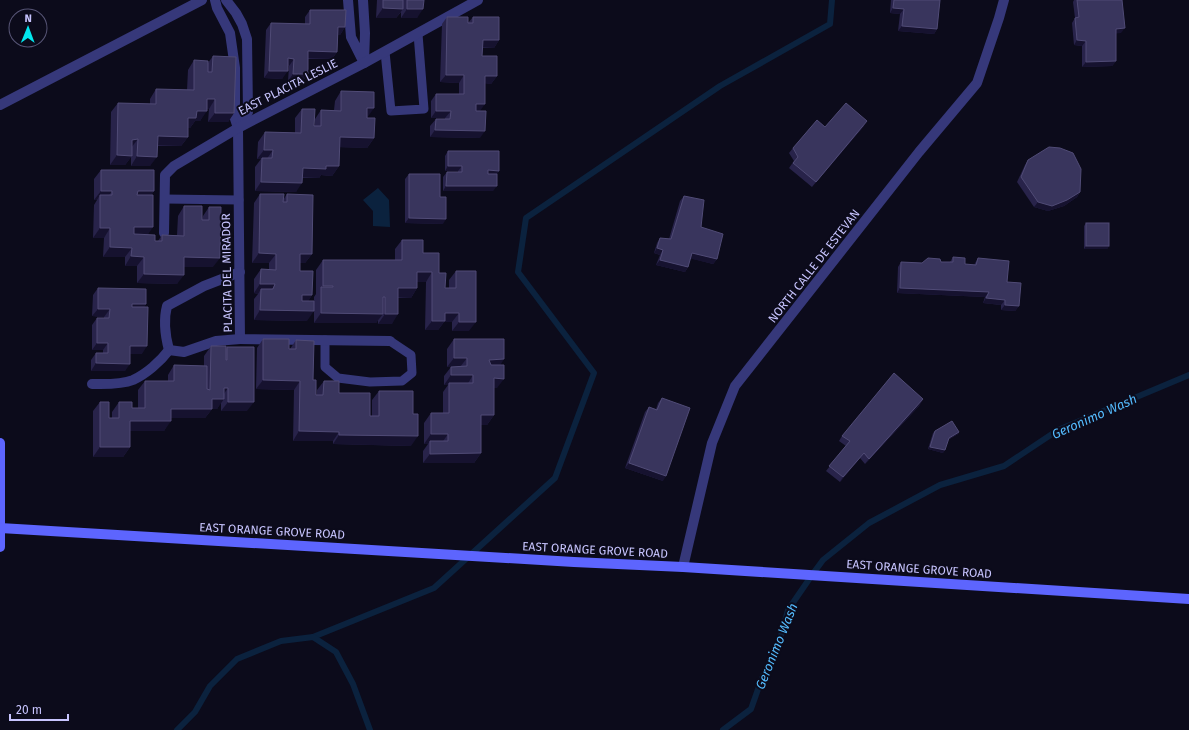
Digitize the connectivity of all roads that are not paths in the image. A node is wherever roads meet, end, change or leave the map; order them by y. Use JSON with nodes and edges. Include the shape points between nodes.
{"nodes":[{"id":1,"x":202,"y":0,"type":"edge"},
{"id":2,"x":215,"y":0,"type":"edge"},
{"id":3,"x":226,"y":0,"type":"edge"},
{"id":4,"x":348,"y":0,"type":"edge"},
{"id":5,"x":363,"y":0,"type":"edge"},
{"id":6,"x":478,"y":0,"type":"edge"},
{"id":7,"x":1004,"y":0,"type":"edge"},
{"id":8,"x":418,"y":34,"type":"junction"},
{"id":9,"x":385,"y":52,"type":"junction"},
{"id":10,"x":364,"y":63,"type":"junction"},
{"id":11,"x":0,"y":105,"type":"edge"},
{"id":12,"x":238,"y":128,"type":"junction"},
{"id":13,"x":165,"y":199,"type":"junction"},
{"id":14,"x":239,"y":200,"type":"junction"},
{"id":15,"x":164,"y":233,"type":"dead end"},
{"id":16,"x":240,"y":272,"type":"junction"},
{"id":17,"x":240,"y":339,"type":"junction"},
{"id":18,"x":325,"y":340,"type":"junction"},
{"id":19,"x":390,"y":341,"type":"joint"},
{"id":20,"x":169,"y":350,"type":"junction"},
{"id":21,"x":92,"y":384,"type":"dead end"},
{"id":22,"x":0,"y":443,"type":"edge"},
{"id":23,"x":0,"y":528,"type":"edge"},
{"id":24,"x":0,"y":547,"type":"edge"},
{"id":25,"x":683,"y":567,"type":"junction"},
{"id":26,"x":1189,"y":598,"type":"edge"}],
"edges":[{"from":1,"to":11,"type":"street"},
{"from":2,"to":12,"type":"street","name":"PLACITA DEL MIRADOR","via":[[230,33],[235,68],[235,119]]},
{"from":3,"to":12,"type":"street","via":[[236,13],[248,39],[248,112]]},
{"from":4,"to":10,"type":"street","via":[[351,37]]},
{"from":5,"to":10,"type":"street"},
{"from":6,"to":8,"type":"street","name":"EAST PLACITA LESLIE"},
{"from":7,"to":25,"type":"street","name":"NORTH CALLE DE ESTEVAN","via":[[977,83],[919,152],[735,386],[712,443]]},
{"from":8,"to":9,"type":"street","name":"EAST PLACITA LESLIE"},
{"from":8,"to":9,"type":"lane","via":[[424,109],[391,111]]},
{"from":9,"to":10,"type":"street","name":"EAST PLACITA LESLIE"},
{"from":10,"to":12,"type":"street","name":"EAST PLACITA LESLIE"},
{"from":12,"to":13,"type":"street","name":"EAST PLACITA LESLIE","via":[[174,166],[165,175]]},
{"from":12,"to":14,"type":"street","name":"PLACITA DEL MIRADOR"},
{"from":13,"to":14,"type":"lane"},
{"from":13,"to":15,"type":"street","name":"EAST PLACITA LESLIE"},
{"from":14,"to":16,"type":"street","name":"PLACITA DEL MIRADOR"},
{"from":16,"to":17,"type":"street","name":"PLACITA DEL MIRADOR"},
{"from":16,"to":20,"type":"street","via":[[204,286],[167,306],[164,316]]},
{"from":17,"to":18,"type":"street","name":"PLACITA DEL MIRADOR"},
{"from":17,"to":20,"type":"street","via":[[216,341],[184,352]]},
{"from":18,"to":19,"type":"street","name":"PLACITA DEL MIRADOR"},
{"from":18,"to":19,"type":"lane","via":[[325,367],[338,378],[370,382],[402,381],[412,373],[412,355]]},
{"from":20,"to":21,"type":"street","via":[[152,368],[132,380]]},
{"from":22,"to":23,"type":"main road"},
{"from":23,"to":24,"type":"main road"},
{"from":23,"to":25,"type":"main road","name":"EAST ORANGE GROVE ROAD"},
{"from":25,"to":26,"type":"main road","name":"EAST ORANGE GROVE ROAD"}]}
